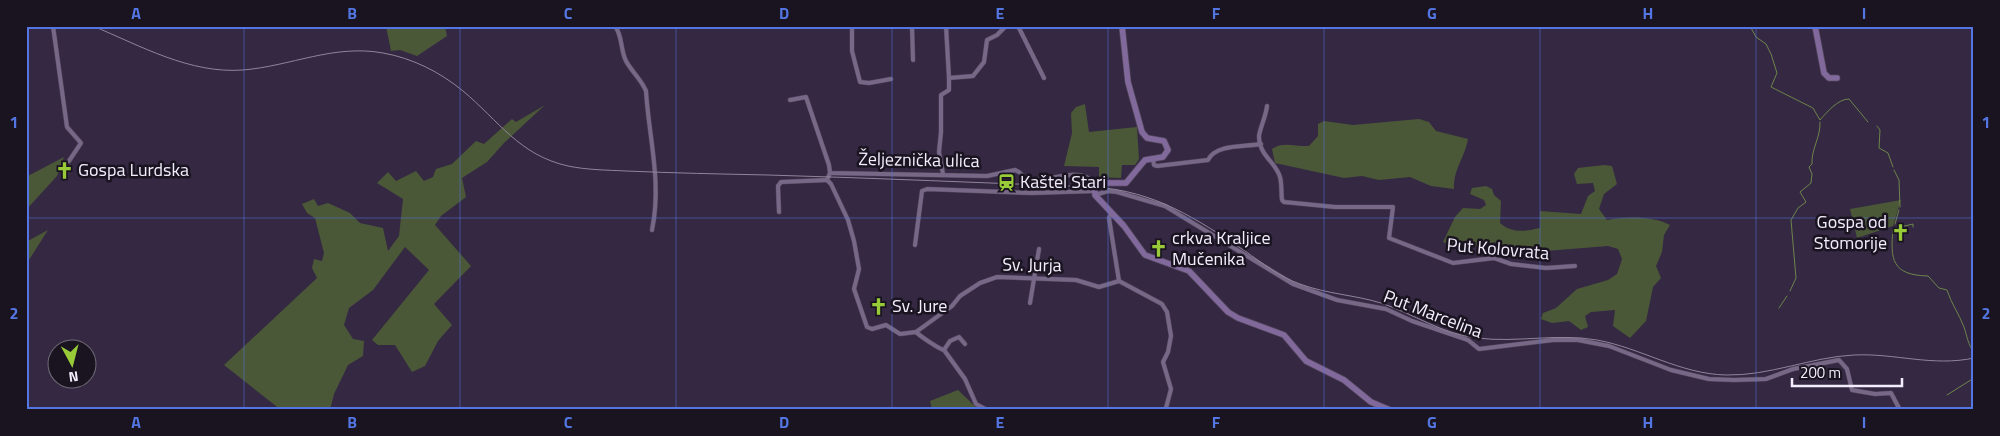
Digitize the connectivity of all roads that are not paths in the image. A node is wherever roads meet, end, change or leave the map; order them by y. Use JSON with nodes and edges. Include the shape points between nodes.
{"nodes":[{"id":1,"x":53,"y":26,"type":"edge"},
{"id":2,"x":614,"y":26,"type":"edge"},
{"id":3,"x":852,"y":26,"type":"edge"},
{"id":4,"x":912,"y":26,"type":"edge"},
{"id":5,"x":946,"y":26,"type":"edge"},
{"id":6,"x":1006,"y":26,"type":"edge"},
{"id":7,"x":1018,"y":26,"type":"edge"},
{"id":8,"x":1122,"y":26,"type":"edge"},
{"id":9,"x":1815,"y":26,"type":"edge"},
{"id":10,"x":913,"y":60,"type":"dead end"},
{"id":11,"x":950,"y":78,"type":"junction"},
{"id":12,"x":1044,"y":78,"type":"dead end"},
{"id":13,"x":1837,"y":78,"type":"dead end"},
{"id":14,"x":891,"y":79,"type":"dead end"},
{"id":15,"x":790,"y":100,"type":"dead end"},
{"id":16,"x":1267,"y":106,"type":"dead end"},
{"id":17,"x":1261,"y":144,"type":"junction"},
{"id":18,"x":1153,"y":159,"type":"junction"},
{"id":19,"x":69,"y":161,"type":"dead end"},
{"id":20,"x":830,"y":173,"type":"junction"},
{"id":21,"x":943,"y":174,"type":"junction"},
{"id":22,"x":827,"y":180,"type":"junction"},
{"id":23,"x":1095,"y":183,"type":"junction"},
{"id":24,"x":1095,"y":193,"type":"junction"},
{"id":25,"x":779,"y":212,"type":"dead end"},
{"id":26,"x":1111,"y":214,"type":"junction"},
{"id":27,"x":652,"y":230,"type":"dead end"},
{"id":28,"x":915,"y":245,"type":"dead end"},
{"id":29,"x":1039,"y":249,"type":"dead end"},
{"id":30,"x":1576,"y":266,"type":"dead end"},
{"id":31,"x":1034,"y":277,"type":"junction"},
{"id":32,"x":1119,"y":281,"type":"junction"},
{"id":33,"x":1030,"y":303,"type":"dead end"},
{"id":34,"x":916,"y":332,"type":"junction"},
{"id":35,"x":965,"y":344,"type":"dead end"},
{"id":36,"x":944,"y":350,"type":"junction"},
{"id":37,"x":1166,"y":408,"type":"dead end"},
{"id":38,"x":987,"y":410,"type":"edge"},
{"id":39,"x":1390,"y":410,"type":"edge"},
{"id":40,"x":1900,"y":410,"type":"edge"}],
"edges":[{"from":1,"to":19,"type":"street","via":[[67,127],[81,143]]},
{"from":2,"to":27,"type":"street","via":[[620,34],[624,59],[646,91],[657,172]]},
{"from":3,"to":14,"type":"street","via":[[852,51],[860,82]]},
{"from":4,"to":10,"type":"street"},
{"from":5,"to":11,"type":"street"},
{"from":6,"to":11,"type":"street","via":[[987,40],[984,62],[973,76]]},
{"from":7,"to":12,"type":"street"},
{"from":8,"to":18,"type":"main road","via":[[1128,82],[1142,132],[1147,138],[1160,139],[1167,145],[1168,150],[1163,157]]},
{"from":9,"to":13,"type":"main road","via":[[1824,73],[1828,78]]},
{"from":11,"to":21,"type":"street","via":[[949,90],[941,95],[939,152]]},
{"from":15,"to":20,"type":"street","via":[[806,96]]},
{"from":16,"to":17,"type":"street","via":[[1259,134]]},
{"from":17,"to":18,"type":"street","via":[[1225,148],[1211,154],[1208,160],[1157,166]]},
{"from":17,"to":30,"type":"street","name":"Put Kolovrata","via":[[1265,157],[1280,176],[1284,202],[1335,207],[1393,207],[1389,238],[1453,263],[1494,258],[1546,268]]},
{"from":18,"to":23,"type":"main road","via":[[1140,164],[1126,183]]},
{"from":20,"to":21,"type":"street","name":"Željeznička ulica"},
{"from":20,"to":22,"type":"street"},
{"from":21,"to":23,"type":"street","name":"Željeznička ulica","via":[[987,176],[1015,170],[1029,180],[1074,175]]},
{"from":22,"to":25,"type":"street","via":[[781,182],[778,186]]},
{"from":22,"to":34,"type":"street","via":[[848,220],[859,269],[854,289],[867,327],[872,329],[886,325],[900,334]]},
{"from":23,"to":24,"type":"main road"},
{"from":24,"to":26,"type":"main road"},
{"from":24,"to":28,"type":"street","name":"Put Marcelina","via":[[927,189],[922,191]]},
{"from":24,"to":40,"type":"street","name":"Put Marcelina","via":[[1117,192],[1165,206],[1293,284],[1337,300],[1386,309],[1468,340],[1479,349],[1578,340],[1609,346],[1670,370],[1709,379],[1734,380],[1766,378],[1839,360],[1847,369],[1852,390],[1891,393]]},
{"from":26,"to":32,"type":"street"},
{"from":26,"to":39,"type":"main road","via":[[1145,255],[1189,271],[1228,312],[1284,335],[1306,361],[1344,380],[1371,402]]},
{"from":29,"to":31,"type":"street"},
{"from":31,"to":32,"type":"street","name":"Sv. Jurja","via":[[1076,280],[1099,287]]},
{"from":31,"to":33,"type":"street"},
{"from":31,"to":34,"type":"street","name":"Sv. Jurja","via":[[996,277],[980,283]]},
{"from":32,"to":37,"type":"street","via":[[1162,304],[1167,312],[1171,336],[1163,362],[1171,389]]},
{"from":34,"to":36,"type":"street"},
{"from":35,"to":36,"type":"street","via":[[959,337],[950,341]]},
{"from":36,"to":38,"type":"street","via":[[965,379],[976,404]]}]}
